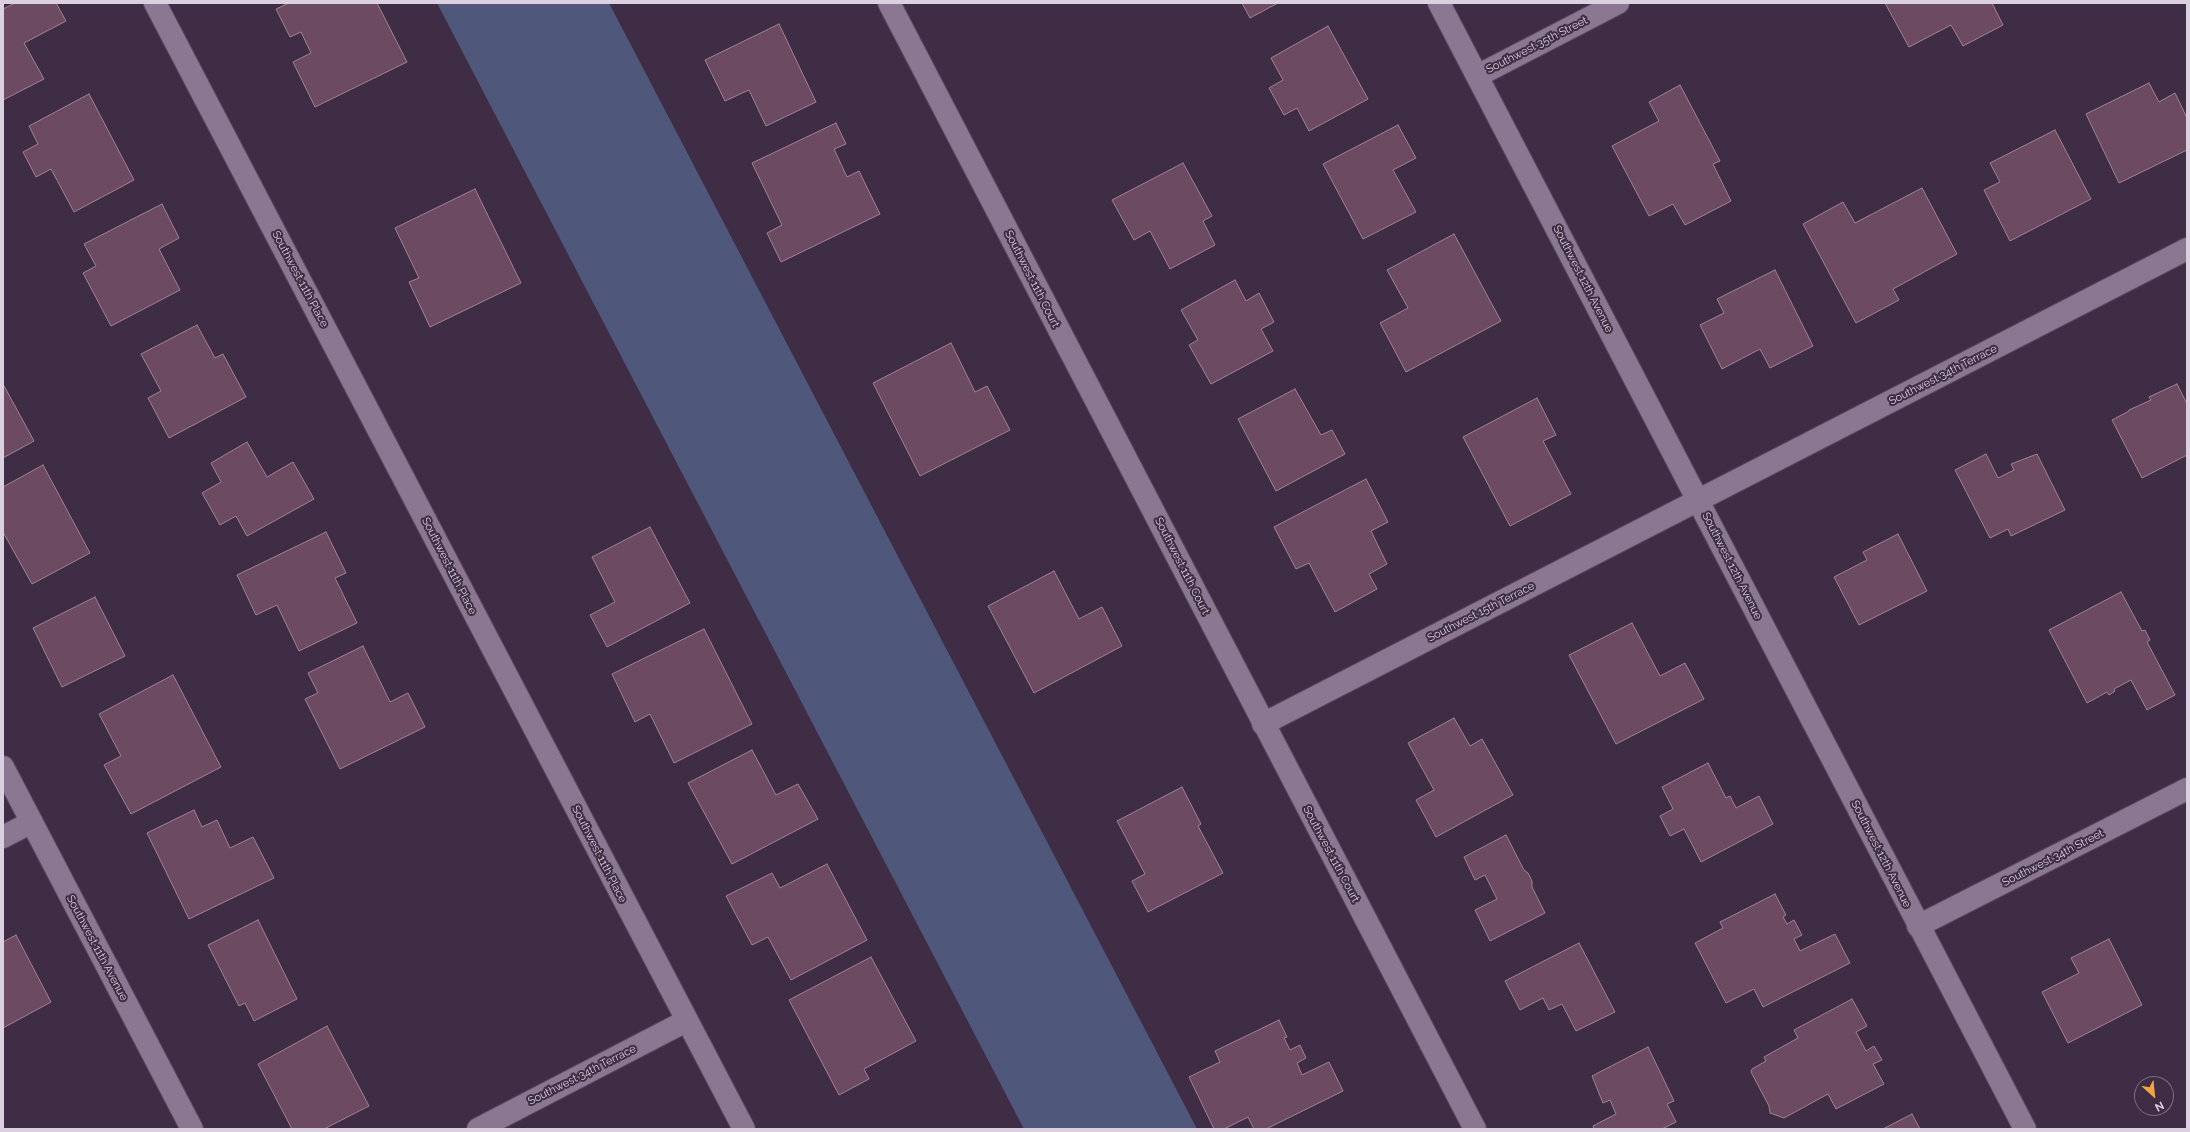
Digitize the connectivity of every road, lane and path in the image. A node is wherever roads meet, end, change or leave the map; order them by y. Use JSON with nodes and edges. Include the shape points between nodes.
{"nodes":[{"id":1,"x":155,"y":3,"type":"edge"},
{"id":2,"x":889,"y":3,"type":"edge"},
{"id":3,"x":1439,"y":3,"type":"edge"},
{"id":4,"x":1618,"y":3,"type":"edge"},
{"id":5,"x":1477,"y":76,"type":"junction"},
{"id":6,"x":2187,"y":249,"type":"edge"},
{"id":7,"x":1698,"y":501,"type":"junction"},
{"id":8,"x":1263,"y":724,"type":"junction"},
{"id":9,"x":3,"y":767,"type":"edge"},
{"id":10,"x":2187,"y":789,"type":"edge"},
{"id":11,"x":32,"y":822,"type":"junction"},
{"id":12,"x":3,"y":837,"type":"edge"},
{"id":13,"x":1918,"y":926,"type":"junction"},
{"id":14,"x":686,"y":1021,"type":"junction"},
{"id":15,"x":192,"y":1129,"type":"edge"},
{"id":16,"x":478,"y":1129,"type":"edge"},
{"id":17,"x":744,"y":1129,"type":"edge"},
{"id":18,"x":1475,"y":1129,"type":"edge"},
{"id":19,"x":2025,"y":1129,"type":"edge"}],
"edges":[{"from":1,"to":14,"type":"street","name":"Southwest 11th Place"},
{"from":2,"to":8,"type":"street","name":"Southwest 11th Court"},
{"from":3,"to":5,"type":"street","name":"Southwest 12th Avenue"},
{"from":4,"to":5,"type":"street","name":"Southwest 35th Street"},
{"from":5,"to":7,"type":"street","name":"Southwest 12th Avenue"},
{"from":6,"to":7,"type":"street","name":"Southwest 34th Terrace"},
{"from":7,"to":8,"type":"street","name":"Southwest 15th Terrace"},
{"from":7,"to":13,"type":"street","name":"Southwest 12th Avenue"},
{"from":8,"to":18,"type":"street","name":"Southwest 11th Court"},
{"from":9,"to":11,"type":"street","name":"Southwest 11th Avenue"},
{"from":10,"to":13,"type":"street","name":"Southwest 34th Street"},
{"from":11,"to":12,"type":"street"},
{"from":11,"to":15,"type":"street","name":"Southwest 11th Avenue"},
{"from":13,"to":19,"type":"street","name":"Southwest 12th Avenue"},
{"from":14,"to":16,"type":"street","name":"Southwest 34th Terrace"},
{"from":14,"to":17,"type":"street","name":"Southwest 11th Place"}]}
